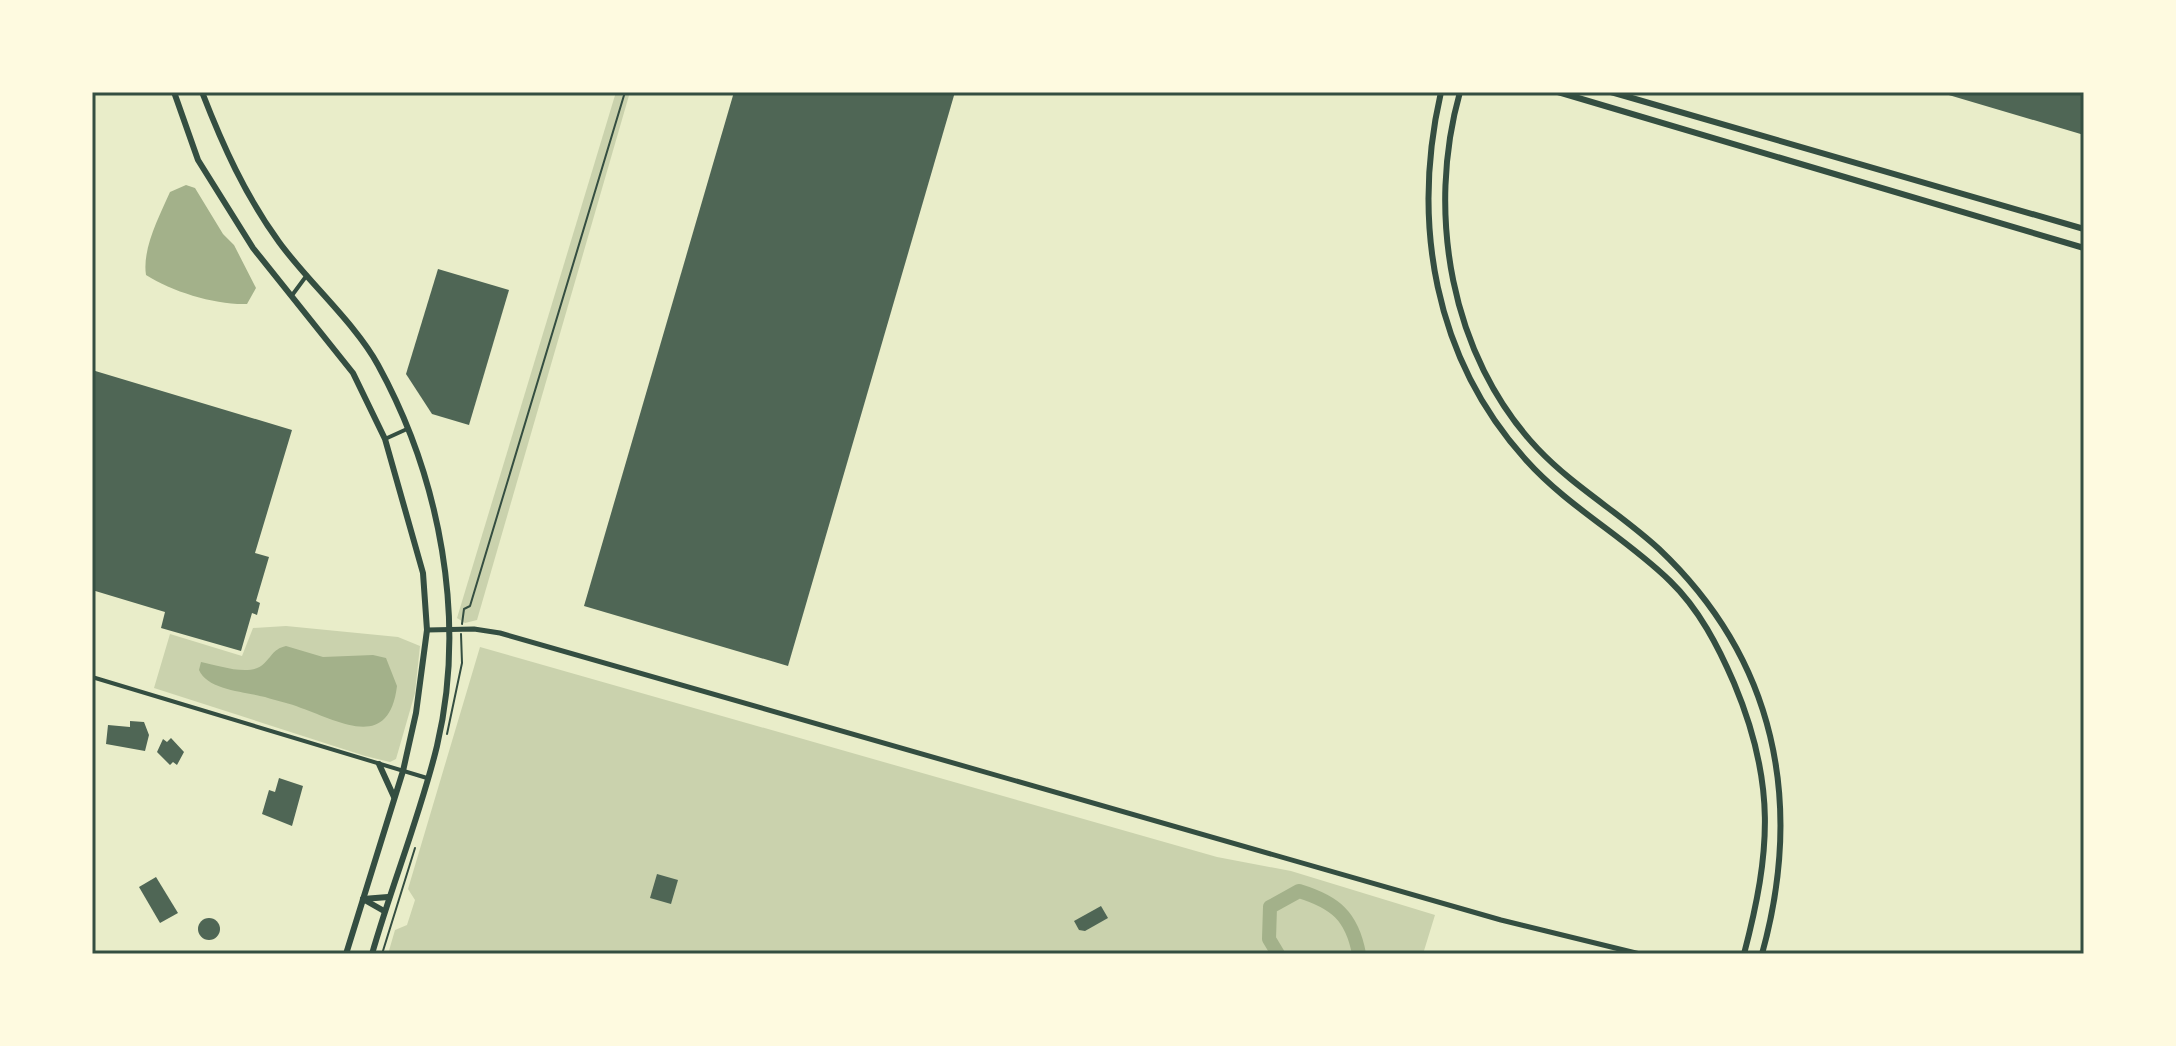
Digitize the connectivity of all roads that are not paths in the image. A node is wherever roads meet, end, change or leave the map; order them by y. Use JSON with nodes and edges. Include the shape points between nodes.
{"nodes":[{"id":1,"x":174,"y":92,"type":"edge"},
{"id":2,"x":202,"y":92,"type":"edge"},
{"id":3,"x":1441,"y":92,"type":"edge"},
{"id":4,"x":1460,"y":92,"type":"edge"},
{"id":5,"x":1558,"y":92,"type":"edge"},
{"id":6,"x":1611,"y":92,"type":"edge"},
{"id":7,"x":1761,"y":133,"type":"junction"},
{"id":8,"x":1756,"y":150,"type":"junction"},
{"id":9,"x":1891,"y":172,"type":"junction"},
{"id":10,"x":1886,"y":188,"type":"junction"},
{"id":11,"x":2084,"y":229,"type":"edge"},
{"id":12,"x":2084,"y":248,"type":"edge"},
{"id":13,"x":307,"y":275,"type":"junction"},
{"id":14,"x":293,"y":294,"type":"junction"},
{"id":15,"x":1464,"y":318,"type":"junction"},
{"id":16,"x":1447,"y":325,"type":"junction"},
{"id":17,"x":407,"y":429,"type":"junction"},
{"id":18,"x":385,"y":439,"type":"junction"},
{"id":19,"x":1580,"y":489,"type":"junction"},
{"id":20,"x":1570,"y":502,"type":"junction"},
{"id":21,"x":449,"y":629,"type":"junction"},
{"id":22,"x":427,"y":630,"type":"junction"},
{"id":23,"x":92,"y":677,"type":"edge"},
{"id":24,"x":1775,"y":759,"type":"junction"},
{"id":25,"x":1761,"y":761,"type":"junction"},
{"id":26,"x":379,"y":764,"type":"junction"},
{"id":27,"x":403,"y":771,"type":"junction"},
{"id":28,"x":427,"y":778,"type":"junction"},
{"id":29,"x":394,"y":800,"type":"junction"},
{"id":30,"x":388,"y":897,"type":"junction"},
{"id":31,"x":363,"y":899,"type":"junction"},
{"id":32,"x":384,"y":911,"type":"junction"},
{"id":33,"x":346,"y":954,"type":"edge"},
{"id":34,"x":372,"y":954,"type":"edge"},
{"id":35,"x":1640,"y":954,"type":"edge"},
{"id":36,"x":1744,"y":954,"type":"edge"},
{"id":37,"x":1762,"y":954,"type":"edge"}],
"edges":[{"from":1,"to":14,"type":"main road","via":[[198,160],[253,248]]},
{"from":2,"to":13,"type":"main road","via":[[230,165],[279,242]]},
{"from":3,"to":16,"type":"main road","via":[[1429,154],[1427,227]]},
{"from":4,"to":15,"type":"main road","via":[[1444,185],[1449,262]]},
{"from":5,"to":8,"type":"main road"},
{"from":6,"to":7,"type":"main road"},
{"from":7,"to":8,"type":"main road"},
{"from":7,"to":9,"type":"main road"},
{"from":8,"to":10,"type":"main road"},
{"from":9,"to":10,"type":"main road"},
{"from":9,"to":11,"type":"main road"},
{"from":10,"to":12,"type":"main road"},
{"from":13,"to":14,"type":"street"},
{"from":13,"to":17,"type":"main road","via":[[377,363]]},
{"from":14,"to":18,"type":"main road","via":[[353,373]]},
{"from":15,"to":16,"type":"main road"},
{"from":15,"to":19,"type":"main road","via":[[1482,367],[1505,407],[1535,447]]},
{"from":16,"to":20,"type":"main road","via":[[1482,400],[1526,460]]},
{"from":17,"to":18,"type":"street"},
{"from":17,"to":21,"type":"main road","via":[[438,519]]},
{"from":18,"to":22,"type":"main road","via":[[423,573]]},
{"from":19,"to":20,"type":"main road"},
{"from":19,"to":24,"type":"main road","via":[[1659,549],[1713,612],[1738,651]]},
{"from":20,"to":25,"type":"main road","via":[[1628,543],[1680,592],[1717,645]]},
{"from":21,"to":22,"type":"street"},
{"from":21,"to":28,"type":"main road","via":[[443,714]]},
{"from":21,"to":35,"type":"street","via":[[500,633],[1501,920]]},
{"from":22,"to":27,"type":"main road"},
{"from":23,"to":26,"type":"street"},
{"from":24,"to":25,"type":"main road"},
{"from":24,"to":37,"type":"main road","via":[[1782,849]]},
{"from":25,"to":36,"type":"main road","via":[[1765,863]]},
{"from":26,"to":27,"type":"street"},
{"from":26,"to":29,"type":"main road"},
{"from":27,"to":28,"type":"street"},
{"from":27,"to":29,"type":"main road"},
{"from":28,"to":30,"type":"main road"},
{"from":29,"to":31,"type":"main road"},
{"from":30,"to":31,"type":"main road"},
{"from":30,"to":32,"type":"main road"},
{"from":31,"to":32,"type":"main road"},
{"from":31,"to":33,"type":"main road"},
{"from":32,"to":34,"type":"main road"}]}
